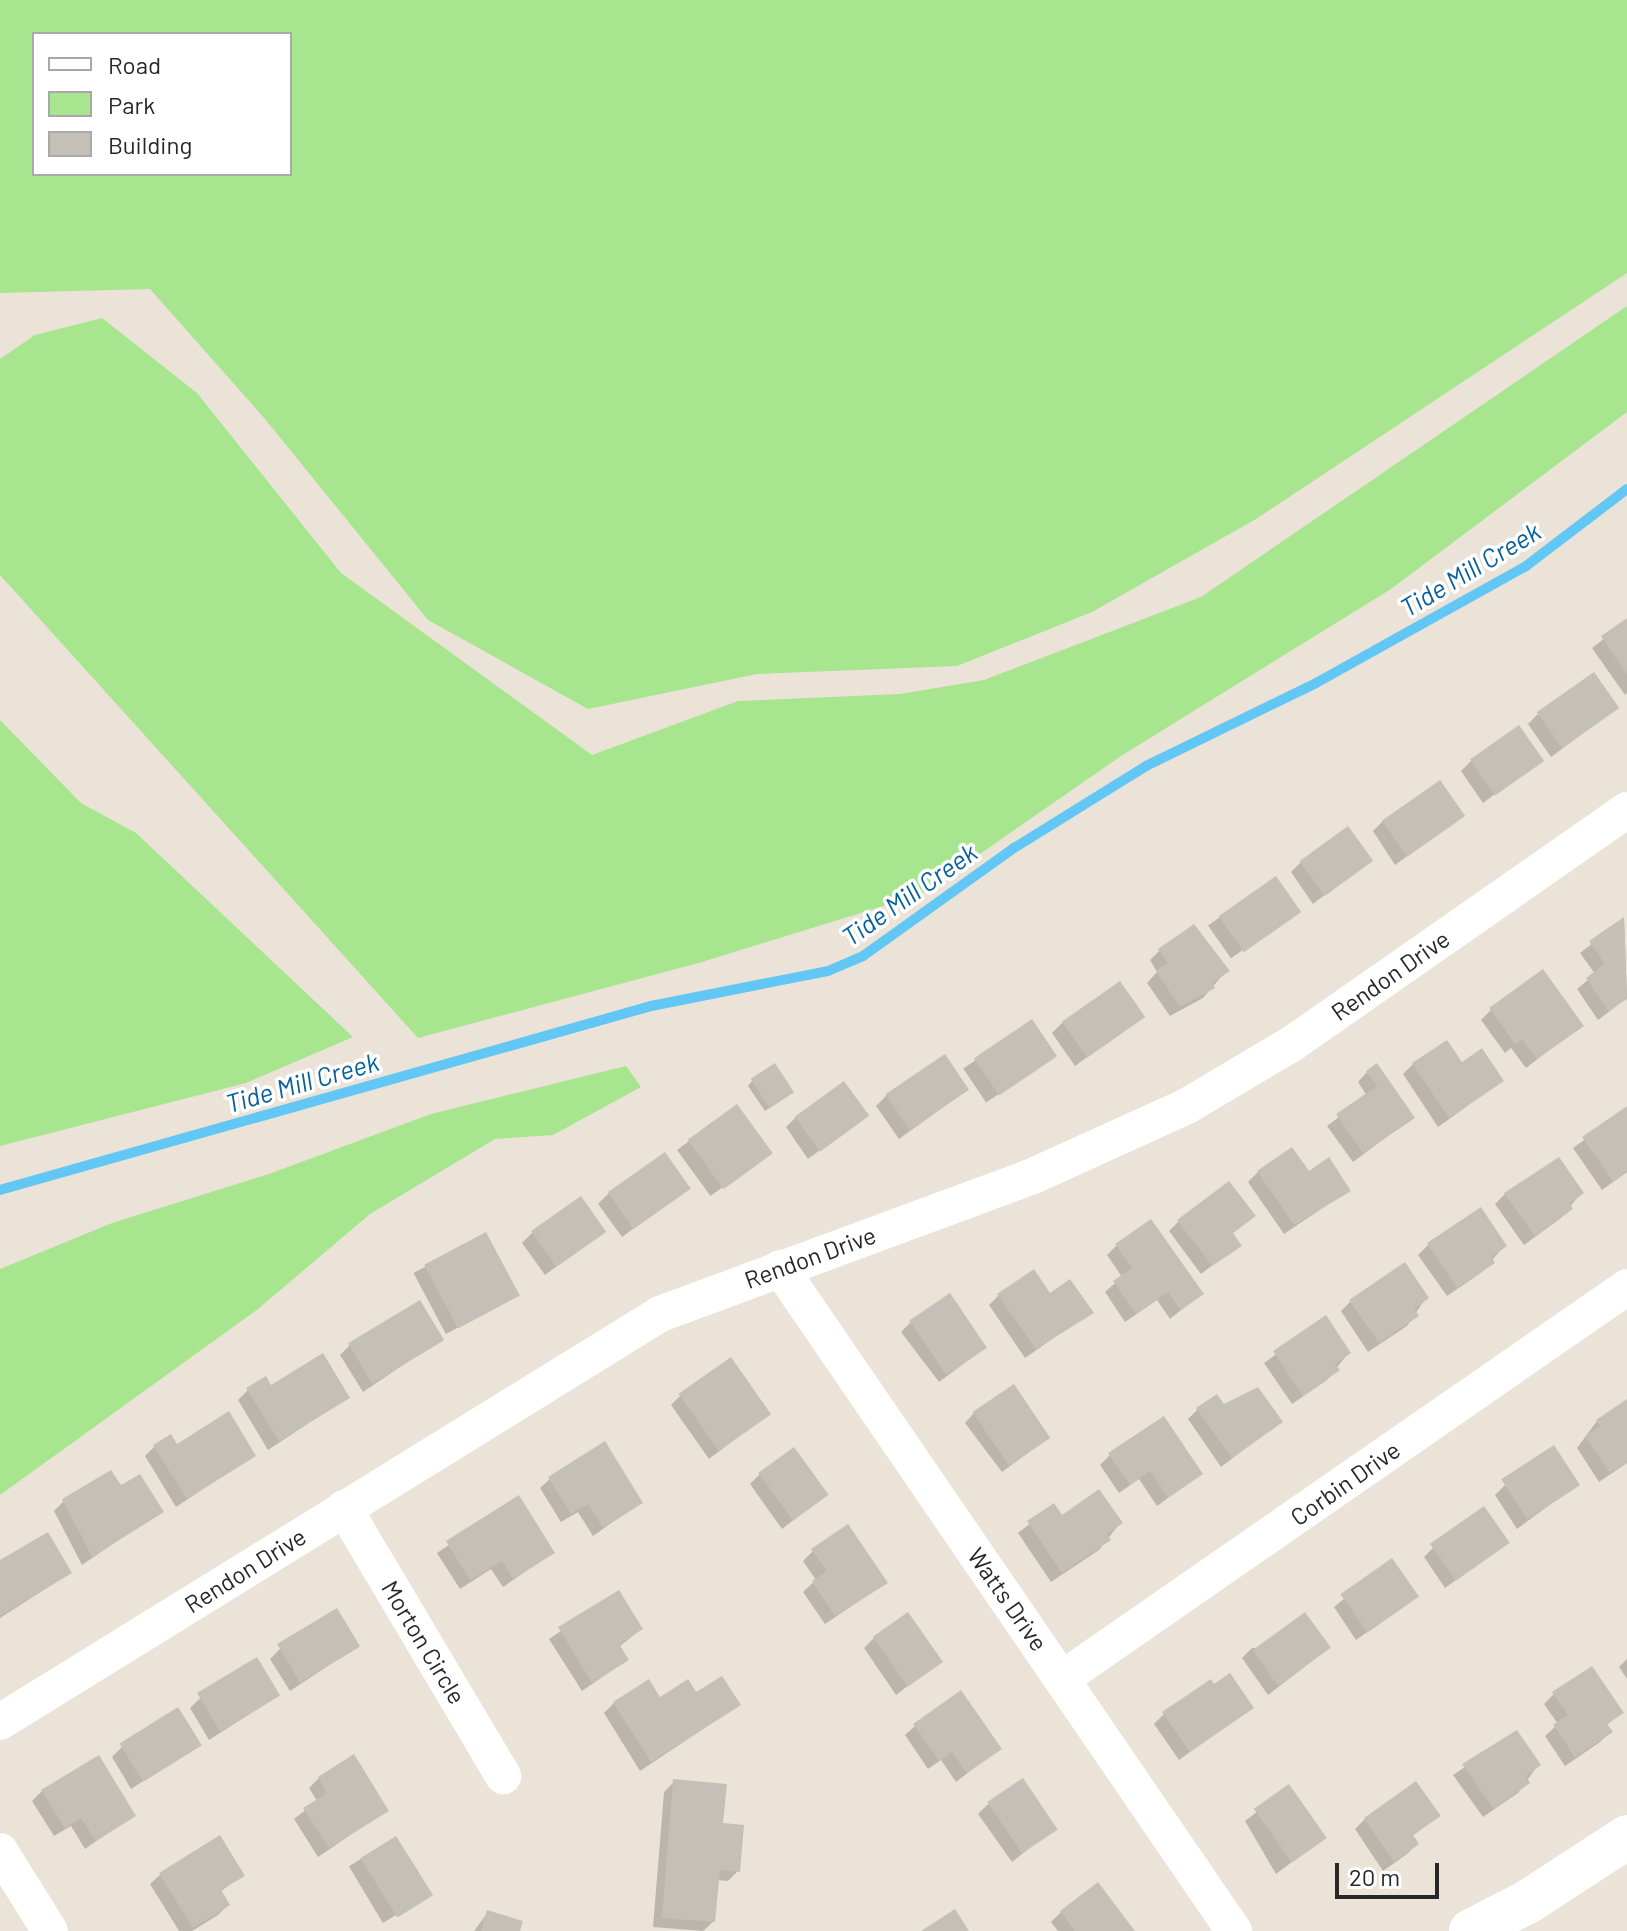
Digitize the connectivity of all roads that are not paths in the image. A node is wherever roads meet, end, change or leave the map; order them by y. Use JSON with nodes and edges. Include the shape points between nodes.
{"nodes":[{"id":1,"x":1627,"y":810,"type":"edge"},
{"id":2,"x":780,"y":1268,"type":"junction"},
{"id":3,"x":1627,"y":1287,"type":"edge"},
{"id":4,"x":344,"y":1508,"type":"junction"},
{"id":5,"x":1063,"y":1678,"type":"junction"},
{"id":6,"x":0,"y":1722,"type":"edge"},
{"id":7,"x":503,"y":1776,"type":"dead end"},
{"id":8,"x":1627,"y":1837,"type":"edge"},
{"id":9,"x":0,"y":1851,"type":"edge"},
{"id":10,"x":50,"y":1931,"type":"edge"},
{"id":11,"x":1234,"y":1931,"type":"edge"},
{"id":12,"x":1471,"y":1931,"type":"edge"}],
"edges":[{"from":1,"to":2,"type":"street","name":"Rendon Drive","via":[[1293,1043],[1187,1106],[1033,1176]]},
{"from":2,"to":4,"type":"street","name":"Rendon Drive","via":[[660,1314]]},
{"from":2,"to":5,"type":"street","name":"Watts Drive"},
{"from":3,"to":5,"type":"street","name":"Corbin Drive"},
{"from":4,"to":6,"type":"street","name":"Rendon Drive"},
{"from":4,"to":7,"type":"street","name":"Morton Circle"},
{"from":5,"to":11,"type":"street","name":"Watts Drive"},
{"from":8,"to":12,"type":"street","via":[[1529,1901]]},
{"from":9,"to":10,"type":"street"}]}
